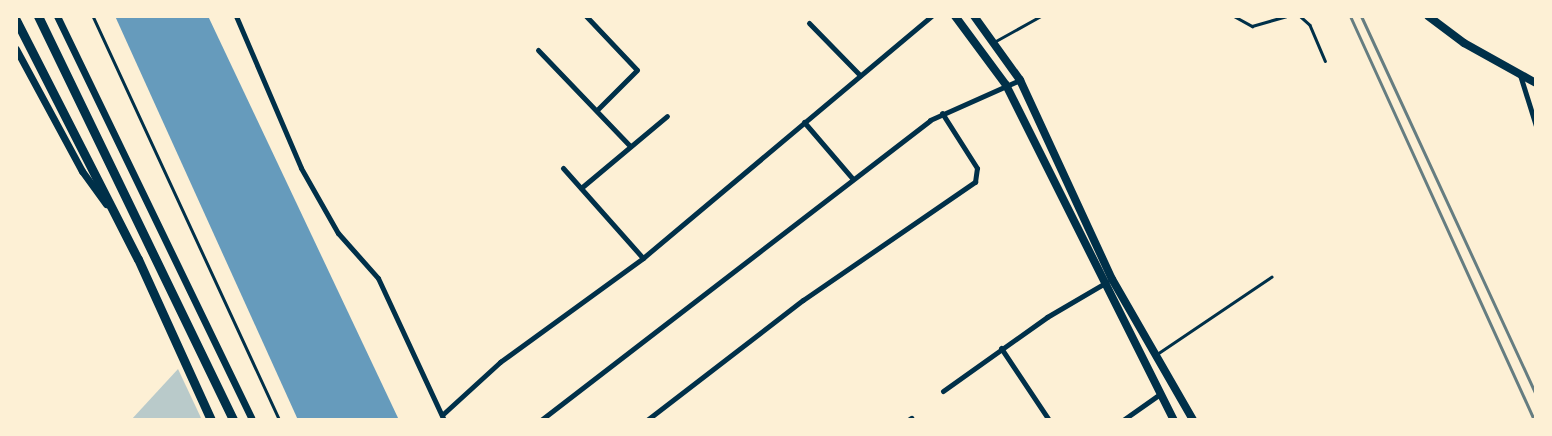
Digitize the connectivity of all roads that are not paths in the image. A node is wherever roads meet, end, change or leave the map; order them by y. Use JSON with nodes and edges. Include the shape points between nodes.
{"nodes":[{"id":1,"x":38,"y":16,"type":"edge"},
{"id":2,"x":57,"y":16,"type":"edge"},
{"id":3,"x":93,"y":16,"type":"edge"},
{"id":4,"x":236,"y":16,"type":"edge"},
{"id":5,"x":586,"y":16,"type":"edge"},
{"id":6,"x":931,"y":16,"type":"edge"},
{"id":7,"x":955,"y":16,"type":"edge"},
{"id":8,"x":974,"y":16,"type":"edge"},
{"id":9,"x":1041,"y":16,"type":"edge"},
{"id":10,"x":1234,"y":16,"type":"edge"},
{"id":11,"x":1286,"y":16,"type":"edge"},
{"id":12,"x":1300,"y":16,"type":"edge"},
{"id":13,"x":1428,"y":16,"type":"edge"},
{"id":14,"x":16,"y":20,"type":"edge"},
{"id":15,"x":809,"y":23,"type":"dead end"},
{"id":16,"x":993,"y":42,"type":"junction"},
{"id":17,"x":16,"y":49,"type":"edge"},
{"id":18,"x":538,"y":50,"type":"dead end"},
{"id":19,"x":1325,"y":62,"type":"dead end"},
{"id":20,"x":860,"y":75,"type":"junction"},
{"id":21,"x":1520,"y":75,"type":"junction"},
{"id":22,"x":1020,"y":80,"type":"junction"},
{"id":23,"x":1536,"y":84,"type":"edge"},
{"id":24,"x":1006,"y":85,"type":"junction"},
{"id":25,"x":597,"y":110,"type":"junction"},
{"id":26,"x":942,"y":113,"type":"junction"},
{"id":27,"x":667,"y":116,"type":"dead end"},
{"id":28,"x":804,"y":122,"type":"junction"},
{"id":29,"x":1536,"y":126,"type":"edge"},
{"id":30,"x":630,"y":146,"type":"junction"},
{"id":31,"x":563,"y":168,"type":"dead end"},
{"id":32,"x":852,"y":178,"type":"junction"},
{"id":33,"x":581,"y":188,"type":"junction"},
{"id":34,"x":117,"y":218,"type":"junction"},
{"id":35,"x":644,"y":258,"type":"junction"},
{"id":36,"x":1270,"y":277,"type":"dead end"},
{"id":37,"x":1112,"y":279,"type":"junction"},
{"id":38,"x":1103,"y":285,"type":"junction"},
{"id":39,"x":1001,"y":348,"type":"junction"},
{"id":40,"x":1155,"y":354,"type":"junction"},
{"id":41,"x":943,"y":391,"type":"dead end"},
{"id":42,"x":1160,"y":394,"type":"junction"},
{"id":43,"x":443,"y":418,"type":"edge"},
{"id":44,"x":211,"y":420,"type":"edge"},
{"id":45,"x":233,"y":420,"type":"edge"},
{"id":46,"x":252,"y":420,"type":"edge"},
{"id":47,"x":280,"y":420,"type":"edge"},
{"id":48,"x":541,"y":420,"type":"edge"},
{"id":49,"x":647,"y":420,"type":"edge"},
{"id":50,"x":1049,"y":420,"type":"edge"},
{"id":51,"x":1123,"y":420,"type":"edge"},
{"id":52,"x":1174,"y":420,"type":"edge"},
{"id":53,"x":1193,"y":420,"type":"edge"}],
"edges":[{"from":1,"to":45,"type":"highway"},
{"from":2,"to":46,"type":"street"},
{"from":3,"to":47,"type":"lane"},
{"from":4,"to":43,"type":"street","via":[[301,168],[338,233],[378,278]]},
{"from":5,"to":25,"type":"street","via":[[637,70]]},
{"from":6,"to":20,"type":"street"},
{"from":7,"to":24,"type":"main road"},
{"from":8,"to":16,"type":"main road"},
{"from":9,"to":16,"type":"lane"},
{"from":10,"to":11,"type":"lane","via":[[1252,26]]},
{"from":12,"to":19,"type":"lane","via":[[1310,25]]},
{"from":13,"to":21,"type":"main road"},
{"from":14,"to":34,"type":"highway"},
{"from":15,"to":20,"type":"street"},
{"from":16,"to":22,"type":"main road"},
{"from":17,"to":34,"type":"street","via":[[82,171]]},
{"from":18,"to":25,"type":"street"},
{"from":20,"to":28,"type":"street"},
{"from":21,"to":23,"type":"main road"},
{"from":21,"to":29,"type":"street"},
{"from":22,"to":24,"type":"street"},
{"from":22,"to":37,"type":"main road"},
{"from":24,"to":26,"type":"street"},
{"from":24,"to":38,"type":"main road"},
{"from":25,"to":30,"type":"street"},
{"from":26,"to":32,"type":"street"},
{"from":26,"to":49,"type":"street","via":[[977,168],[975,182],[803,300]]},
{"from":27,"to":30,"type":"street"},
{"from":28,"to":32,"type":"street"},
{"from":28,"to":35,"type":"street"},
{"from":30,"to":33,"type":"street"},
{"from":31,"to":33,"type":"street"},
{"from":32,"to":48,"type":"street"},
{"from":33,"to":35,"type":"street"},
{"from":34,"to":44,"type":"highway"},
{"from":35,"to":43,"type":"street","via":[[500,362]]},
{"from":36,"to":40,"type":"lane"},
{"from":37,"to":38,"type":"street"},
{"from":37,"to":40,"type":"main road"},
{"from":38,"to":39,"type":"street"},
{"from":38,"to":42,"type":"main road"},
{"from":39,"to":41,"type":"street"},
{"from":39,"to":50,"type":"street"},
{"from":40,"to":53,"type":"main road"},
{"from":42,"to":51,"type":"street"},
{"from":42,"to":52,"type":"main road"}]}
